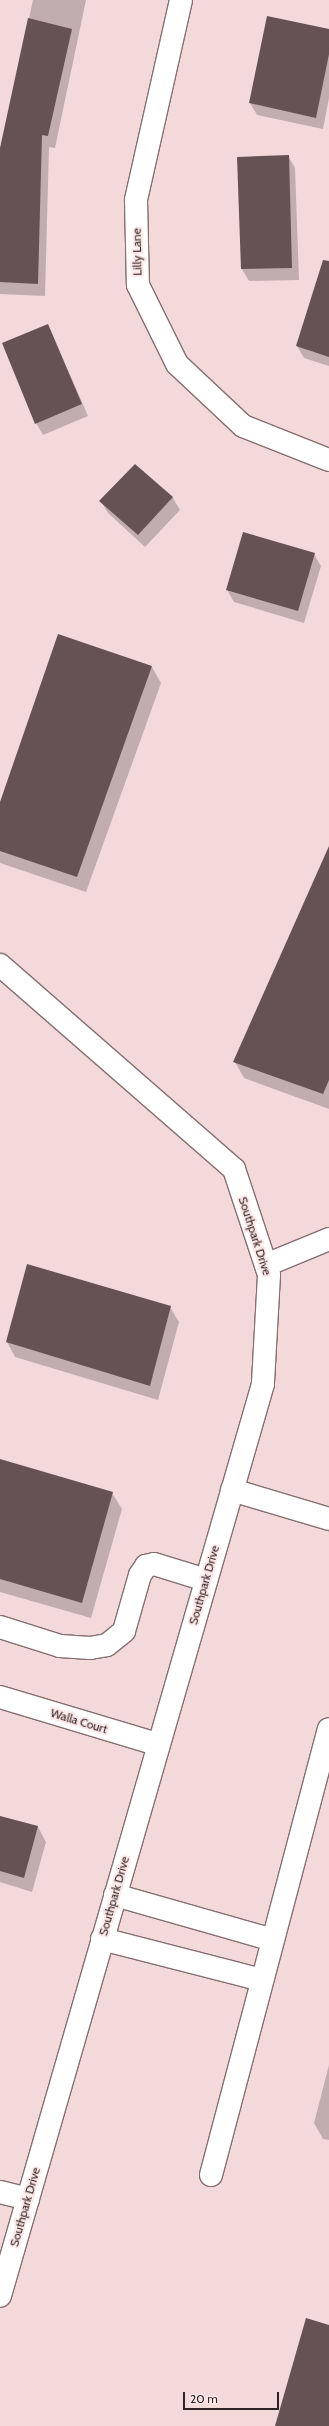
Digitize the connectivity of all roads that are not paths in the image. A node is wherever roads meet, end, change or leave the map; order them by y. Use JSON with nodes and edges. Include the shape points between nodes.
{"nodes":[{"id":1,"x":181,"y":0,"type":"edge"},
{"id":2,"x":329,"y":460,"type":"edge"},
{"id":3,"x":0,"y":965,"type":"edge"},
{"id":4,"x":329,"y":1239,"type":"edge"},
{"id":5,"x":266,"y":1265,"type":"junction"},
{"id":6,"x":232,"y":1490,"type":"junction"},
{"id":7,"x":329,"y":1519,"type":"edge"},
{"id":8,"x":206,"y":1580,"type":"junction"},
{"id":9,"x":0,"y":1627,"type":"edge"},
{"id":10,"x":0,"y":1697,"type":"edge"},
{"id":11,"x":329,"y":1729,"type":"edge"},
{"id":12,"x":157,"y":1744,"type":"junction"},
{"id":13,"x":115,"y":1895,"type":"junction"},
{"id":14,"x":102,"y":1939,"type":"junction"},
{"id":15,"x":273,"y":1940,"type":"junction"},
{"id":16,"x":262,"y":1980,"type":"junction"},
{"id":17,"x":211,"y":2175,"type":"dead end"},
{"id":18,"x":0,"y":2192,"type":"edge"},
{"id":19,"x":28,"y":2199,"type":"junction"},
{"id":20,"x":0,"y":2296,"type":"edge"}],
"edges":[{"from":1,"to":2,"type":"street","name":"Lilly Lane","via":[[136,200],[138,285],[178,364],[243,426]]},
{"from":3,"to":5,"type":"street","name":"Southpark Drive","via":[[234,1170]]},
{"from":4,"to":5,"type":"street"},
{"from":5,"to":6,"type":"street","name":"Southpark Drive","via":[[270,1275],[263,1384]]},
{"from":6,"to":7,"type":"street"},
{"from":6,"to":8,"type":"street","name":"Southpark Drive"},
{"from":8,"to":9,"type":"street","via":[[154,1564],[146,1566],[140,1575],[124,1632],[107,1645],[90,1648],[60,1646]]},
{"from":8,"to":12,"type":"street","name":"Southpark Drive"},
{"from":10,"to":12,"type":"street","name":"Walla Court"},
{"from":11,"to":15,"type":"street"},
{"from":12,"to":13,"type":"street","name":"Southpark Drive"},
{"from":13,"to":14,"type":"street","name":"Southpark Drive"},
{"from":13,"to":15,"type":"street"},
{"from":14,"to":16,"type":"street"},
{"from":14,"to":19,"type":"street","name":"Southpark Drive"},
{"from":15,"to":16,"type":"street"},
{"from":16,"to":17,"type":"street"},
{"from":18,"to":19,"type":"street"},
{"from":19,"to":20,"type":"street","name":"Southpark Drive"}]}
